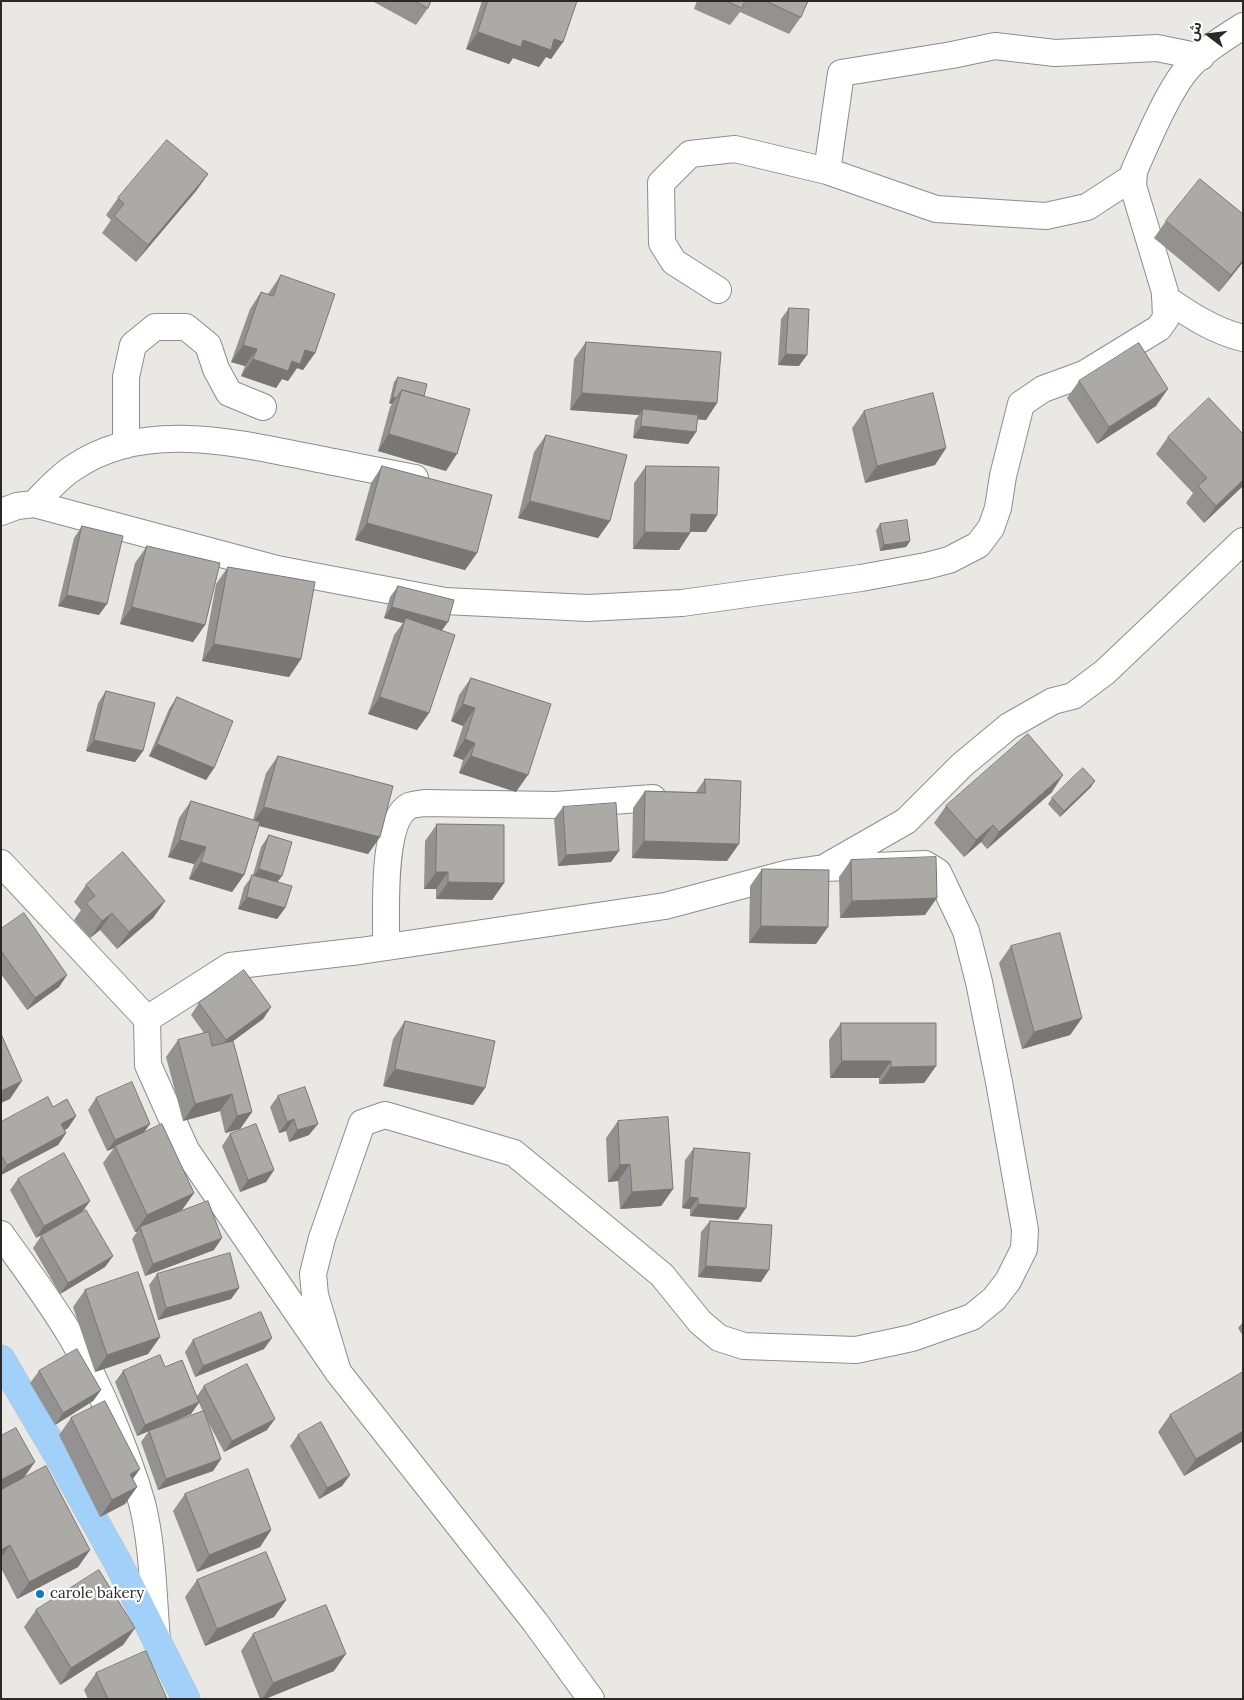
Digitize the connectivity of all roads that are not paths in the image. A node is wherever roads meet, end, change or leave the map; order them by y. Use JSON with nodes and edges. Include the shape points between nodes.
{"nodes":[{"id":1,"x":1243,"y":26,"type":"edge"},
{"id":2,"x":1201,"y":56,"type":"junction"},
{"id":3,"x":828,"y":171,"type":"junction"},
{"id":4,"x":1133,"y":177,"type":"junction"},
{"id":5,"x":718,"y":290,"type":"dead end"},
{"id":6,"x":1165,"y":298,"type":"junction"},
{"id":7,"x":1243,"y":338,"type":"edge"},
{"id":8,"x":263,"y":407,"type":"dead end"},
{"id":9,"x":126,"y":445,"type":"junction"},
{"id":10,"x":424,"y":480,"type":"edge"},
{"id":11,"x":34,"y":504,"type":"junction"},
{"id":12,"x":1,"y":512,"type":"edge"},
{"id":13,"x":1243,"y":541,"type":"edge"},
{"id":14,"x":653,"y":798,"type":"edge"},
{"id":15,"x":1,"y":863,"type":"edge"},
{"id":16,"x":824,"y":868,"type":"junction"},
{"id":17,"x":386,"y":947,"type":"junction"},
{"id":18,"x":147,"y":1019,"type":"junction"},
{"id":19,"x":1,"y":1234,"type":"edge"},
{"id":20,"x":1,"y":1359,"type":"edge"},
{"id":21,"x":338,"y":1372,"type":"junction"},
{"id":22,"x":157,"y":1641,"type":"junction"},
{"id":23,"x":186,"y":1699,"type":"edge"},
{"id":24,"x":591,"y":1699,"type":"edge"}],
"edges":[{"from":1,"to":2,"type":"street"},
{"from":2,"to":3,"type":"street","via":[[1157,48],[1055,53],[995,46],[841,72]]},
{"from":2,"to":4,"type":"street","via":[[1187,68],[1178,83],[1143,150]]},
{"from":3,"to":4,"type":"street","via":[[936,208],[1046,216],[1087,207]]},
{"from":3,"to":5,"type":"street","via":[[735,149],[690,154],[661,182],[662,243],[674,262]]},
{"from":4,"to":6,"type":"street"},
{"from":6,"to":7,"type":"street","via":[[1202,322]]},
{"from":6,"to":11,"type":"street","via":[[1166,318],[1159,328],[1084,374],[1044,389],[1021,404],[998,508],[991,528],[978,545],[949,560],[898,571],[682,603],[588,608],[445,601],[277,569]]},
{"from":8,"to":9,"type":"street","via":[[229,393],[208,345],[186,327],[155,327],[133,345],[126,377]]},
{"from":9,"to":10,"type":"street","via":[[177,438],[233,442]]},
{"from":9,"to":11,"type":"street","via":[[73,468]]},
{"from":11,"to":12,"type":"street"},
{"from":13,"to":16,"type":"street","via":[[1105,672],[1073,696],[1053,701],[1009,726],[962,765],[906,821]]},
{"from":14,"to":17,"type":"street","via":[[556,805],[424,803],[409,806],[394,828],[388,849]]},
{"from":15,"to":18,"type":"street"},
{"from":16,"to":17,"type":"street","via":[[789,873],[665,906]]},
{"from":16,"to":21,"type":"street","via":[[912,863],[930,866],[938,872],[966,930],[999,1082],[1025,1230],[1024,1249],[1008,1281],[994,1299],[972,1317],[959,1322],[912,1338],[856,1350],[744,1346],[719,1338],[700,1322],[662,1275],[514,1154],[385,1115],[362,1123],[322,1238],[313,1274],[314,1295]]},
{"from":17,"to":18,"type":"street","via":[[230,966]]},
{"from":18,"to":21,"type":"street","via":[[148,1065],[186,1150]]},
{"from":19,"to":22,"type":"street","via":[[72,1337],[130,1466],[142,1504],[148,1542]]},
{"from":20,"to":22,"type":"main road","via":[[98,1527]]},
{"from":21,"to":24,"type":"street","via":[[535,1622]]},
{"from":22,"to":23,"type":"main road"}]}
